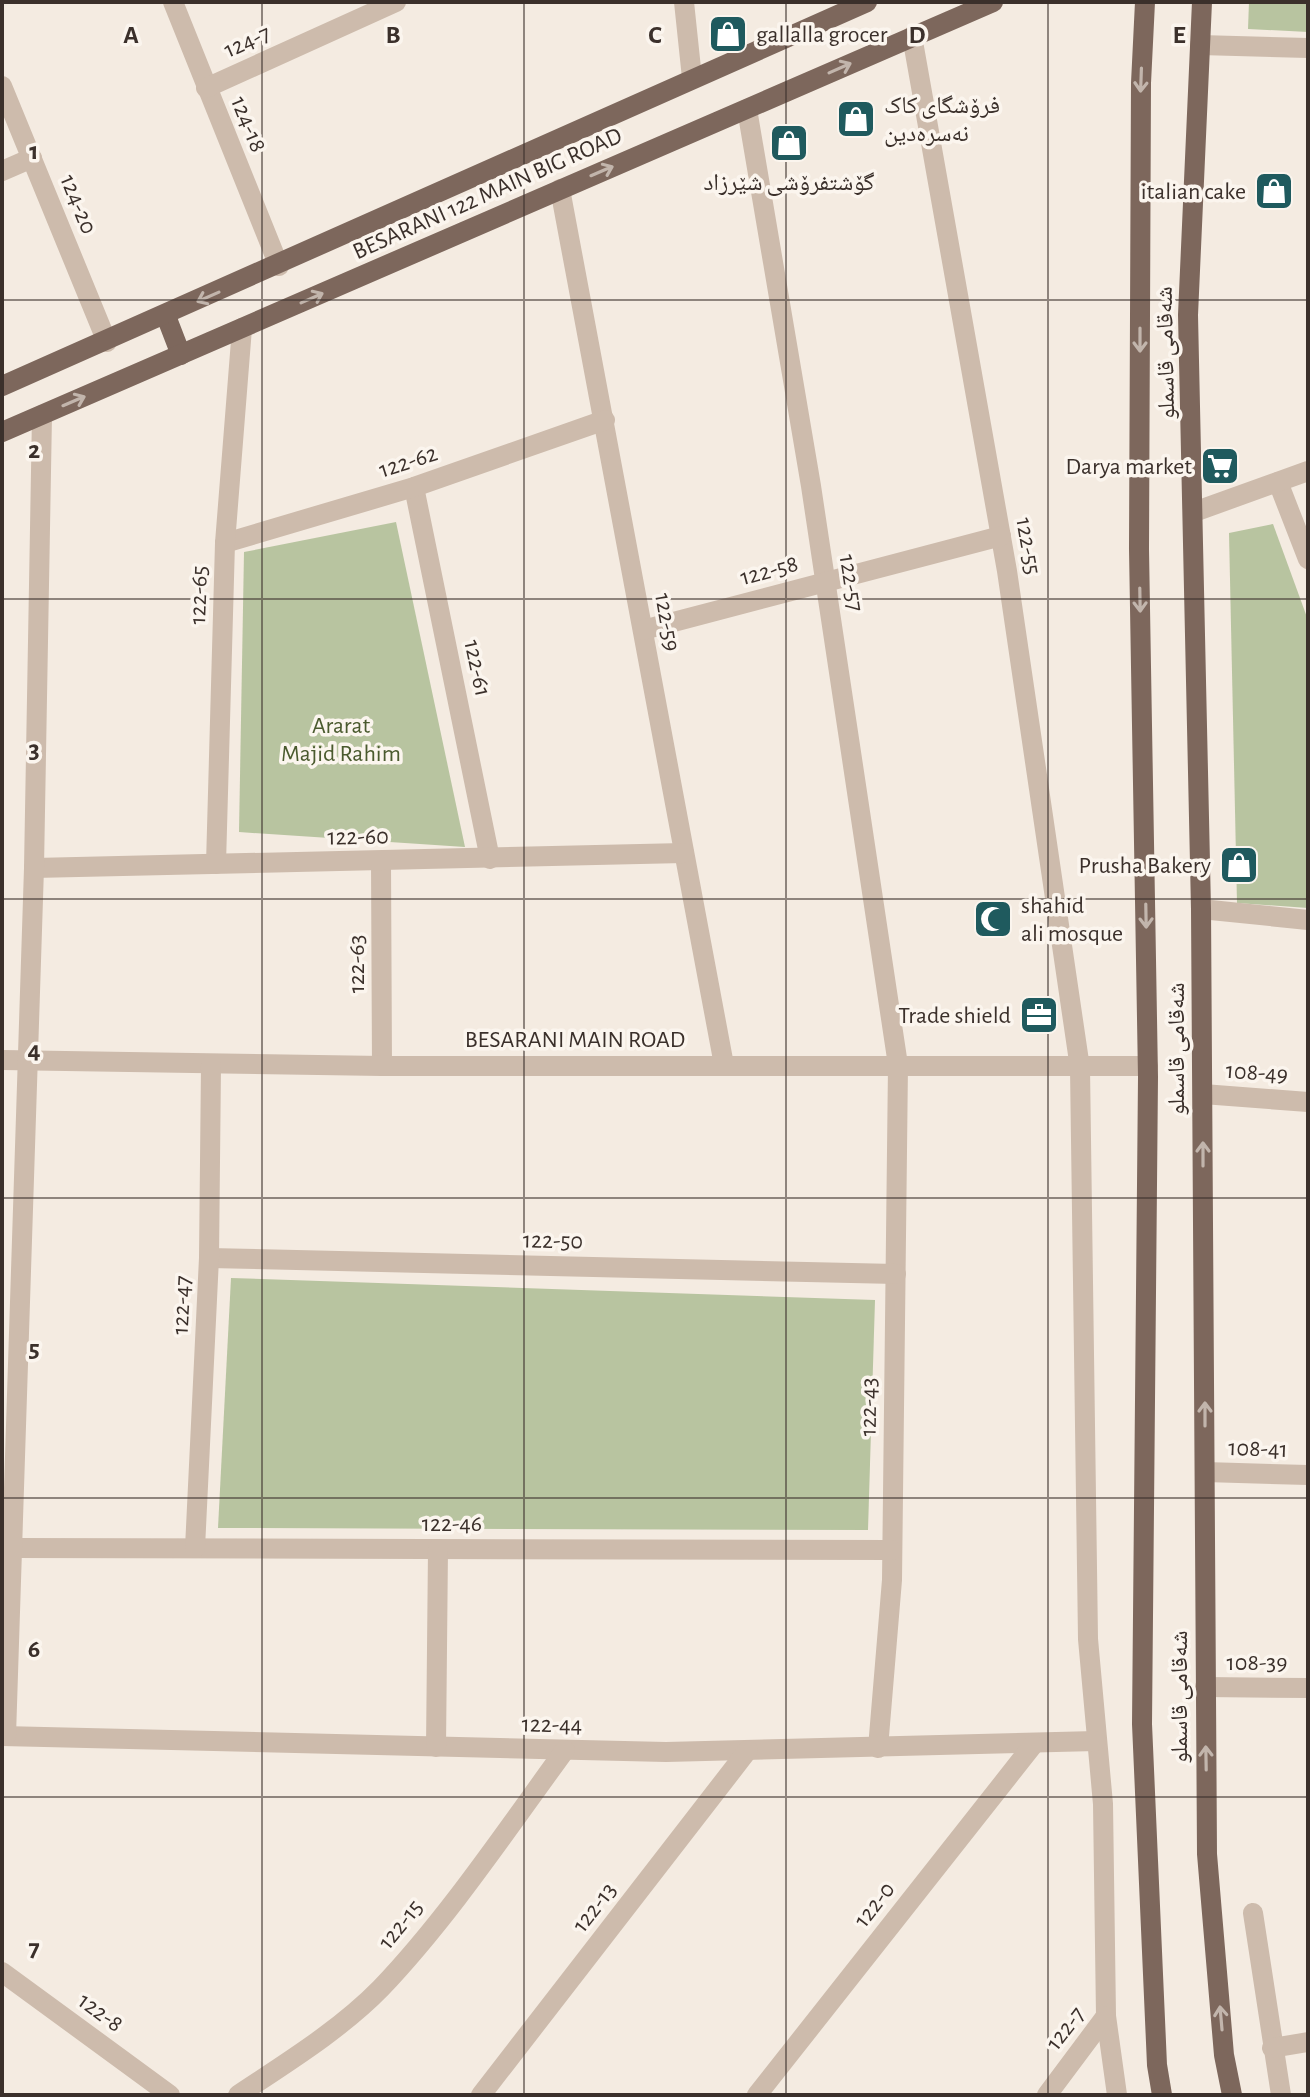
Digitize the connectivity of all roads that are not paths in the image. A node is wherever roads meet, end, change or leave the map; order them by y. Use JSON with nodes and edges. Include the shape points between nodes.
{"nodes":[{"id":1,"x":173,"y":2,"type":"edge"},
{"id":2,"x":396,"y":2,"type":"edge"},
{"id":3,"x":684,"y":2,"type":"edge"},
{"id":4,"x":867,"y":2,"type":"edge"},
{"id":5,"x":993,"y":2,"type":"edge"},
{"id":6,"x":1145,"y":2,"type":"edge"},
{"id":7,"x":1202,"y":2,"type":"edge"},
{"id":8,"x":912,"y":36,"type":"junction"},
{"id":9,"x":1200,"y":45,"type":"junction"},
{"id":10,"x":1308,"y":48,"type":"edge"},
{"id":11,"x":692,"y":78,"type":"junction"},
{"id":12,"x":2,"y":86,"type":"edge"},
{"id":13,"x":206,"y":88,"type":"junction"},
{"id":14,"x":747,"y":109,"type":"junction"},
{"id":15,"x":32,"y":158,"type":"junction"},
{"id":16,"x":2,"y":171,"type":"edge"},
{"id":17,"x":560,"y":189,"type":"junction"},
{"id":18,"x":279,"y":266,"type":"junction"},
{"id":19,"x":166,"y":316,"type":"junction"},
{"id":20,"x":242,"y":328,"type":"junction"},
{"id":21,"x":107,"y":342,"type":"junction"},
{"id":22,"x":181,"y":355,"type":"junction"},
{"id":23,"x":2,"y":386,"type":"edge"},
{"id":24,"x":42,"y":415,"type":"junction"},
{"id":25,"x":605,"y":420,"type":"junction"},
{"id":26,"x":2,"y":432,"type":"edge"},
{"id":27,"x":1308,"y":471,"type":"edge"},
{"id":28,"x":1278,"y":482,"type":"junction"},
{"id":29,"x":414,"y":487,"type":"junction"},
{"id":30,"x":1194,"y":512,"type":"junction"},
{"id":31,"x":1001,"y":536,"type":"junction"},
{"id":32,"x":225,"y":543,"type":"junction"},
{"id":33,"x":1308,"y":559,"type":"edge"},
{"id":34,"x":825,"y":582,"type":"junction"},
{"id":35,"x":643,"y":630,"type":"junction"},
{"id":36,"x":684,"y":853,"type":"junction"},
{"id":37,"x":490,"y":859,"type":"junction"},
{"id":38,"x":381,"y":862,"type":"junction"},
{"id":39,"x":216,"y":864,"type":"junction"},
{"id":40,"x":34,"y":868,"type":"junction"},
{"id":41,"x":1201,"y":909,"type":"junction"},
{"id":42,"x":1308,"y":920,"type":"edge"},
{"id":43,"x":2,"y":1060,"type":"edge"},
{"id":44,"x":29,"y":1060,"type":"junction"},
{"id":45,"x":211,"y":1065,"type":"junction"},
{"id":46,"x":724,"y":1065,"type":"junction"},
{"id":47,"x":898,"y":1065,"type":"junction"},
{"id":48,"x":382,"y":1066,"type":"junction"},
{"id":49,"x":1148,"y":1066,"type":"junction"},
{"id":50,"x":1080,"y":1068,"type":"junction"},
{"id":51,"x":1203,"y":1094,"type":"junction"},
{"id":52,"x":1308,"y":1102,"type":"edge"},
{"id":53,"x":209,"y":1258,"type":"junction"},
{"id":54,"x":896,"y":1274,"type":"junction"},
{"id":55,"x":12,"y":1285,"type":"edge"},
{"id":56,"x":1205,"y":1472,"type":"junction"},
{"id":57,"x":1308,"y":1475,"type":"edge"},
{"id":58,"x":13,"y":1548,"type":"junction"},
{"id":59,"x":195,"y":1548,"type":"junction"},
{"id":60,"x":438,"y":1549,"type":"junction"},
{"id":61,"x":892,"y":1550,"type":"junction"},
{"id":62,"x":1205,"y":1687,"type":"junction"},
{"id":63,"x":1308,"y":1688,"type":"edge"},
{"id":64,"x":4,"y":1736,"type":"edge"},
{"id":65,"x":1096,"y":1741,"type":"junction"},
{"id":66,"x":1033,"y":1745,"type":"junction"},
{"id":67,"x":436,"y":1747,"type":"junction"},
{"id":68,"x":878,"y":1748,"type":"junction"},
{"id":69,"x":565,"y":1750,"type":"junction"},
{"id":70,"x":748,"y":1750,"type":"junction"},
{"id":71,"x":1253,"y":1913,"type":"dead end"},
{"id":72,"x":2,"y":1972,"type":"edge"},
{"id":73,"x":1106,"y":2016,"type":"junction"},
{"id":74,"x":1308,"y":2042,"type":"edge"},
{"id":75,"x":1272,"y":2048,"type":"junction"},
{"id":76,"x":166,"y":2094,"type":"edge"},
{"id":77,"x":238,"y":2095,"type":"edge"},
{"id":78,"x":481,"y":2095,"type":"edge"},
{"id":79,"x":757,"y":2095,"type":"edge"},
{"id":80,"x":1047,"y":2095,"type":"edge"},
{"id":81,"x":1117,"y":2095,"type":"edge"},
{"id":82,"x":1162,"y":2095,"type":"edge"},
{"id":83,"x":1232,"y":2095,"type":"edge"},
{"id":84,"x":1281,"y":2095,"type":"edge"}],
"edges":[{"from":1,"to":13,"type":"street","name":"124-18"},
{"from":2,"to":13,"type":"street","name":"124-7"},
{"from":3,"to":11,"type":"street"},
{"from":4,"to":11,"type":"main road","name":"BESARANI 122 MAIN BIG ROAD"},
{"from":5,"to":8,"type":"main road","name":"BESARANI 122 MAIN BIG ROAD"},
{"from":6,"to":49,"type":"main road","name":"شەقامی قاسملو","one_way":true,"via":[[1139,549]]},
{"from":7,"to":9,"type":"main road","name":"شەقامی قاسملو"},
{"from":14,"to":8,"type":"main road","name":"BESARANI 122 MAIN BIG ROAD","one_way":true},
{"from":8,"to":31,"type":"street","name":"122-55"},
{"from":9,"to":10,"type":"street"},
{"from":9,"to":30,"type":"main road","name":"شەقامی قاسملو","via":[[1188,315]]},
{"from":11,"to":18,"type":"main road","name":"BESARANI 122 MAIN BIG ROAD"},
{"from":12,"to":15,"type":"street","name":"124-20"},
{"from":13,"to":18,"type":"street","name":"124-18"},
{"from":17,"to":14,"type":"main road","name":"BESARANI 122 MAIN BIG ROAD","one_way":true},
{"from":14,"to":34,"type":"street","name":"122-57"},
{"from":15,"to":16,"type":"street"},
{"from":15,"to":21,"type":"street","name":"124-20"},
{"from":20,"to":17,"type":"main road","name":"BESARANI 122 MAIN BIG ROAD","one_way":true},
{"from":17,"to":25,"type":"street","name":"122-59"},
{"from":18,"to":19,"type":"main road","name":"BESARANI 122 MAIN BIG ROAD","one_way":true},
{"from":19,"to":21,"type":"main road","name":"BESARANI 122 MAIN BIG ROAD"},
{"from":19,"to":22,"type":"main road"},
{"from":20,"to":22,"type":"main road","name":"BESARANI 122 MAIN BIG ROAD"},
{"from":20,"to":32,"type":"street","name":"122-65"},
{"from":21,"to":23,"type":"main road","name":"BESARANI 122 MAIN BIG ROAD"},
{"from":24,"to":22,"type":"main road","name":"BESARANI 122 MAIN BIG ROAD","one_way":true},
{"from":24,"to":26,"type":"main road","name":"BESARANI 122 MAIN BIG ROAD"},
{"from":24,"to":40,"type":"street"},
{"from":25,"to":29,"type":"street","name":"122-62"},
{"from":25,"to":35,"type":"street","name":"122-59"},
{"from":27,"to":28,"type":"street"},
{"from":28,"to":30,"type":"street"},
{"from":28,"to":33,"type":"street"},
{"from":29,"to":32,"type":"street","name":"122-62"},
{"from":29,"to":37,"type":"street","name":"122-61"},
{"from":30,"to":41,"type":"main road","name":"شەقامی قاسملو"},
{"from":31,"to":34,"type":"street","name":"122-58"},
{"from":31,"to":50,"type":"street","name":"122-55"},
{"from":32,"to":39,"type":"street","name":"122-65"},
{"from":34,"to":35,"type":"street","name":"122-58"},
{"from":34,"to":47,"type":"street","name":"122-57"},
{"from":35,"to":36,"type":"street","name":"122-59"},
{"from":36,"to":37,"type":"street","name":"122-60"},
{"from":36,"to":46,"type":"street","name":"122-59"},
{"from":37,"to":38,"type":"street","name":"122-60"},
{"from":38,"to":39,"type":"street","name":"122-60"},
{"from":38,"to":48,"type":"street","name":"122-63"},
{"from":39,"to":40,"type":"street","name":"122-60"},
{"from":40,"to":44,"type":"street"},
{"from":41,"to":42,"type":"street"},
{"from":41,"to":51,"type":"main road","name":"شەقامی قاسملو"},
{"from":43,"to":44,"type":"street","name":"BESARANI MAIN ROAD"},
{"from":44,"to":45,"type":"street","name":"BESARANI MAIN ROAD"},
{"from":44,"to":55,"type":"street"},
{"from":45,"to":48,"type":"street","name":"BESARANI MAIN ROAD"},
{"from":45,"to":53,"type":"street","name":"122-47"},
{"from":46,"to":47,"type":"street","name":"BESARANI MAIN ROAD"},
{"from":46,"to":48,"type":"street","name":"BESARANI MAIN ROAD"},
{"from":47,"to":50,"type":"street","name":"BESARANI MAIN ROAD"},
{"from":47,"to":54,"type":"street","name":"122-43"},
{"from":49,"to":50,"type":"street","name":"BESARANI MAIN ROAD"},
{"from":49,"to":82,"type":"main road","name":"شەقامی قاسملو","via":[[1142,1724]]},
{"from":50,"to":65,"type":"street","name":"122-55","via":[[1088,1639]]},
{"from":51,"to":52,"type":"street","name":"108-49"},
{"from":56,"to":51,"type":"main road","name":"شەقامی قاسملو","one_way":true},
{"from":53,"to":54,"type":"street","name":"122-50"},
{"from":53,"to":59,"type":"street","name":"122-47"},
{"from":54,"to":61,"type":"street","name":"122-43"},
{"from":55,"to":58,"type":"street"},
{"from":56,"to":57,"type":"street","name":"108-41"},
{"from":56,"to":62,"type":"main road","name":"شەقامی قاسملو"},
{"from":58,"to":59,"type":"street","name":"122-46"},
{"from":58,"to":64,"type":"street"},
{"from":59,"to":60,"type":"street","name":"122-46"},
{"from":60,"to":61,"type":"street","name":"122-46"},
{"from":60,"to":67,"type":"street"},
{"from":61,"to":68,"type":"street","name":"122-43"},
{"from":62,"to":63,"type":"street","name":"108-39"},
{"from":83,"to":62,"type":"main road","name":"شەقامی قاسملو","one_way":true,"via":[[1207,1854]]},
{"from":64,"to":67,"type":"street","name":"122-44"},
{"from":65,"to":66,"type":"street","name":"122-44"},
{"from":65,"to":73,"type":"street","name":"122-55","via":[[1103,1804]]},
{"from":66,"to":68,"type":"street","name":"122-44"},
{"from":66,"to":79,"type":"street","name":"122-0"},
{"from":67,"to":69,"type":"street","name":"122-44"},
{"from":68,"to":70,"type":"street","name":"122-44"},
{"from":69,"to":70,"type":"street","name":"122-44"},
{"from":69,"to":77,"type":"street","name":"122-15","via":[[473,1876],[380,1989],[304,2051]]},
{"from":70,"to":78,"type":"street","name":"122-13"},
{"from":71,"to":75,"type":"street"},
{"from":72,"to":76,"type":"street","name":"122-8"},
{"from":73,"to":80,"type":"street","name":"122-7"},
{"from":73,"to":81,"type":"street","name":"122-7"},
{"from":74,"to":75,"type":"street"},
{"from":75,"to":84,"type":"street"}]}
